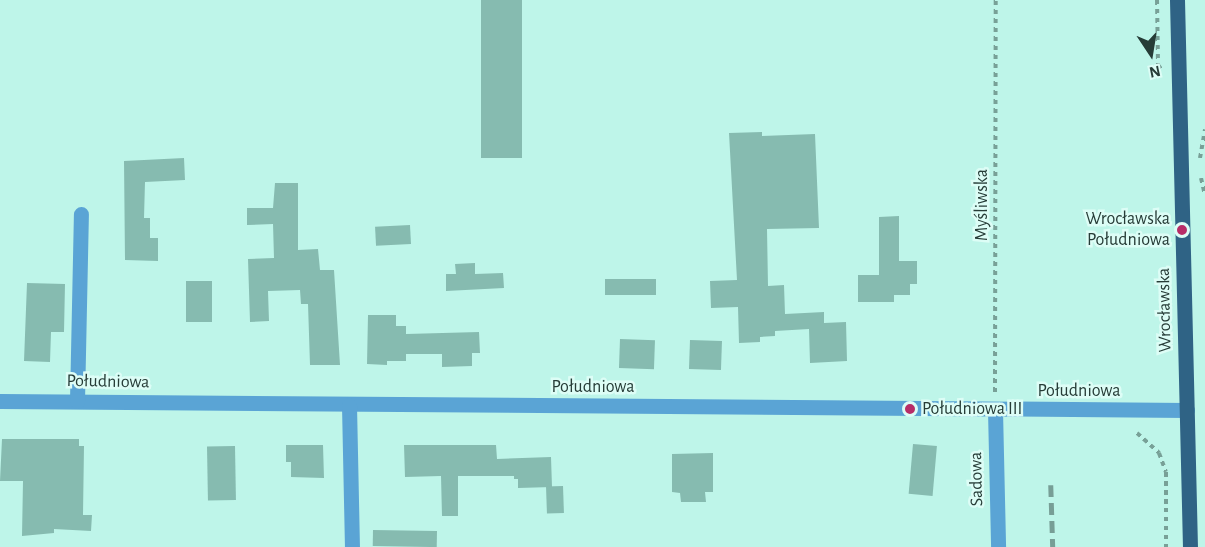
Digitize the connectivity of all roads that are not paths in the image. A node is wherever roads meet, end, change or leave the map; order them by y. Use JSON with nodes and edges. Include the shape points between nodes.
{"nodes":[{"id":1,"x":1177,"y":0,"type":"edge"},
{"id":2,"x":81,"y":214,"type":"dead end"},
{"id":3,"x":0,"y":401,"type":"edge"},
{"id":4,"x":77,"y":401,"type":"junction"},
{"id":5,"x":350,"y":405,"type":"junction"},
{"id":6,"x":995,"y":410,"type":"junction"},
{"id":7,"x":1180,"y":410,"type":"junction"},
{"id":8,"x":352,"y":547,"type":"edge"},
{"id":9,"x":998,"y":547,"type":"edge"},
{"id":10,"x":1190,"y":547,"type":"edge"}],
"edges":[{"from":1,"to":7,"type":"main road","name":"Wrocławska","via":[[1185,364]]},
{"from":2,"to":4,"type":"street"},
{"from":3,"to":4,"type":"street","name":"Południowa"},
{"from":4,"to":5,"type":"street","name":"Południowa"},
{"from":5,"to":6,"type":"street","name":"Południowa"},
{"from":5,"to":8,"type":"street"},
{"from":6,"to":7,"type":"street","name":"Południowa"},
{"from":6,"to":9,"type":"street","name":"Sadowa"},
{"from":7,"to":10,"type":"main road","name":"Wrocławska","via":[[1188,467]]}]}
